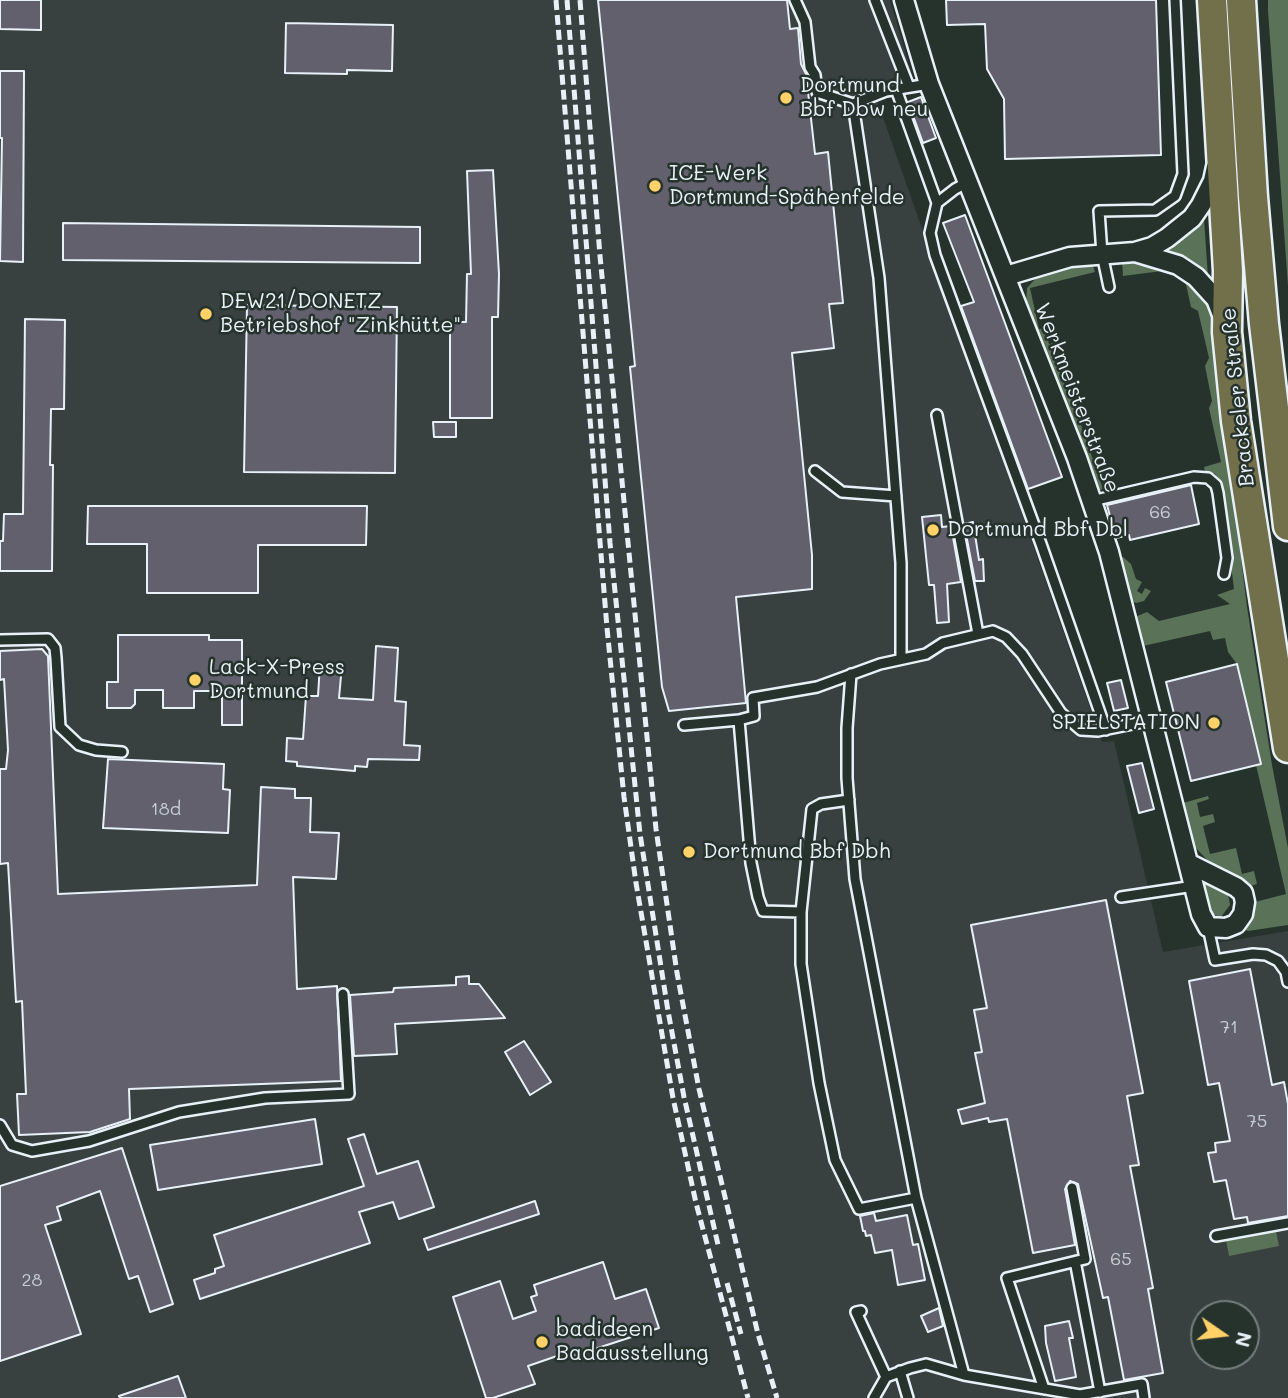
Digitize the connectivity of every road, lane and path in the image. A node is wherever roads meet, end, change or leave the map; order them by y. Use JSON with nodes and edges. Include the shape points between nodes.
{"nodes":[{"id":1,"x":795,"y":0,"type":"edge"},
{"id":2,"x":875,"y":0,"type":"edge"},
{"id":3,"x":904,"y":0,"type":"edge"},
{"id":4,"x":1175,"y":0,"type":"edge"},
{"id":5,"x":1212,"y":0,"type":"edge"},
{"id":6,"x":1241,"y":0,"type":"edge"},
{"id":7,"x":929,"y":84,"type":"junction"},
{"id":8,"x":909,"y":87,"type":"junction"},
{"id":9,"x":896,"y":89,"type":"junction"},
{"id":10,"x":853,"y":104,"type":"junction"},
{"id":11,"x":1220,"y":150,"type":"junction"},
{"id":12,"x":968,"y":182,"type":"junction"},
{"id":13,"x":937,"y":203,"type":"junction"},
{"id":14,"x":1135,"y":252,"type":"junction"},
{"id":15,"x":1102,"y":254,"type":"junction"},
{"id":16,"x":1006,"y":275,"type":"junction"},
{"id":17,"x":1109,"y":287,"type":"dead end"},
{"id":18,"x":1227,"y":332,"type":"junction"},
{"id":19,"x":1272,"y":400,"type":"junction"},
{"id":20,"x":937,"y":415,"type":"dead end"},
{"id":21,"x":1236,"y":421,"type":"junction"},
{"id":22,"x":814,"y":471,"type":"dead end"},
{"id":23,"x":896,"y":496,"type":"junction"},
{"id":24,"x":1092,"y":501,"type":"junction"},
{"id":25,"x":1288,"y":526,"type":"edge"},
{"id":26,"x":1224,"y":574,"type":"dead end"},
{"id":27,"x":978,"y":634,"type":"junction"},
{"id":28,"x":0,"y":640,"type":"edge"},
{"id":29,"x":901,"y":659,"type":"junction"},
{"id":30,"x":851,"y":674,"type":"junction"},
{"id":31,"x":739,"y":720,"type":"junction"},
{"id":32,"x":1153,"y":720,"type":"junction"},
{"id":33,"x":684,"y":725,"type":"dead end"},
{"id":34,"x":1105,"y":730,"type":"junction"},
{"id":35,"x":1288,"y":748,"type":"edge"},
{"id":36,"x":122,"y":752,"type":"dead end"},
{"id":37,"x":849,"y":800,"type":"junction"},
{"id":38,"x":1188,"y":863,"type":"junction"},
{"id":39,"x":1194,"y":886,"type":"junction"},
{"id":40,"x":1121,"y":897,"type":"dead end"},
{"id":41,"x":801,"y":912,"type":"junction"},
{"id":42,"x":1208,"y":927,"type":"junction"},
{"id":43,"x":1288,"y":982,"type":"edge"},
{"id":44,"x":343,"y":994,"type":"dead end"},
{"id":45,"x":0,"y":1125,"type":"edge"},
{"id":46,"x":1072,"y":1188,"type":"dead end"},
{"id":47,"x":916,"y":1198,"type":"junction"},
{"id":48,"x":1288,"y":1223,"type":"edge"},
{"id":49,"x":1216,"y":1237,"type":"dead end"},
{"id":50,"x":1076,"y":1266,"type":"dead end"},
{"id":51,"x":861,"y":1311,"type":"dead end"},
{"id":52,"x":900,"y":1371,"type":"junction"},
{"id":53,"x":964,"y":1375,"type":"junction"},
{"id":54,"x":886,"y":1377,"type":"junction"},
{"id":55,"x":1044,"y":1389,"type":"junction"},
{"id":56,"x":1100,"y":1392,"type":"junction"},
{"id":57,"x":873,"y":1398,"type":"edge"},
{"id":58,"x":908,"y":1398,"type":"edge"},
{"id":59,"x":1144,"y":1398,"type":"edge"}],
"edges":[{"from":1,"to":10,"type":"lane","via":[[805,22],[817,92]]},
{"from":2,"to":8,"type":"lane"},
{"from":3,"to":7,"type":"street","name":"Werkmeisterstraße"},
{"from":4,"to":15,"type":"lane","via":[[1181,183],[1175,196],[1155,210],[1099,211]]},
{"from":5,"to":11,"type":"highway","name":"Brackeler Straße"},
{"from":6,"to":19,"type":"highway","name":"Brackeler Straße"},
{"from":7,"to":8,"type":"lane"},
{"from":7,"to":12,"type":"street","name":"Werkmeisterstraße"},
{"from":8,"to":9,"type":"lane"},
{"from":9,"to":10,"type":"lane"},
{"from":9,"to":13,"type":"lane"},
{"from":10,"to":23,"type":"lane","via":[[879,278]]},
{"from":11,"to":14,"type":"street","via":[[1213,181],[1192,218],[1152,247]]},
{"from":11,"to":18,"type":"highway","name":"Brackeler Straße"},
{"from":12,"to":13,"type":"lane"},
{"from":12,"to":16,"type":"street","name":"Werkmeisterstraße"},
{"from":13,"to":34,"type":"lane","via":[[930,233],[935,255]]},
{"from":14,"to":15,"type":"street"},
{"from":14,"to":18,"type":"street","via":[[1178,265],[1195,277],[1216,299]]},
{"from":15,"to":16,"type":"street","via":[[1070,257]]},
{"from":15,"to":17,"type":"lane"},
{"from":16,"to":24,"type":"street","name":"Werkmeisterstraße"},
{"from":18,"to":21,"type":"highway","name":"Brackeler Straße"},
{"from":19,"to":21,"type":"highway","via":[[1267,391],[1251,389]]},
{"from":19,"to":25,"type":"highway","name":"Brackeler Straße"},
{"from":20,"to":27,"type":"lane"},
{"from":21,"to":35,"type":"highway","name":"Brackeler Straße"},
{"from":22,"to":23,"type":"lane","via":[[842,492]]},
{"from":23,"to":29,"type":"lane"},
{"from":24,"to":26,"type":"lane","via":[[1194,477],[1213,481],[1227,558]]},
{"from":24,"to":32,"type":"street","name":"Werkmeisterstraße","via":[[1110,552]]},
{"from":27,"to":29,"type":"lane"},
{"from":27,"to":34,"type":"lane","via":[[993,631],[1006,637],[1061,713],[1081,730]]},
{"from":28,"to":36,"type":"lane","via":[[48,639],[57,659],[60,727],[79,745]]},
{"from":29,"to":30,"type":"lane"},
{"from":30,"to":31,"type":"lane","via":[[817,687],[753,698],[754,716]]},
{"from":30,"to":37,"type":"lane"},
{"from":31,"to":33,"type":"lane"},
{"from":31,"to":41,"type":"lane","via":[[758,897],[763,911]]},
{"from":32,"to":34,"type":"lane"},
{"from":32,"to":38,"type":"street","name":"Werkmeisterstraße"},
{"from":37,"to":41,"type":"lane","via":[[812,809]]},
{"from":37,"to":47,"type":"lane","via":[[855,879]]},
{"from":38,"to":39,"type":"street","name":"Werkmeisterstraße"},
{"from":38,"to":42,"type":"street","via":[[1243,892],[1243,914],[1236,924]]},
{"from":39,"to":40,"type":"lane"},
{"from":39,"to":42,"type":"street","name":"Werkmeisterstraße"},
{"from":41,"to":47,"type":"lane","via":[[802,964],[835,1160],[859,1209]]},
{"from":42,"to":43,"type":"lane","via":[[1215,960],[1266,955],[1278,961]]},
{"from":44,"to":45,"type":"lane","via":[[349,1094],[265,1098],[179,1112],[89,1141],[32,1151],[12,1145]]},
{"from":46,"to":55,"type":"lane","via":[[1085,1259],[1007,1278]]},
{"from":47,"to":53,"type":"lane"},
{"from":48,"to":49,"type":"lane"},
{"from":50,"to":56,"type":"lane"},
{"from":51,"to":54,"type":"lane","via":[[856,1312]]},
{"from":52,"to":53,"type":"lane","via":[[926,1364]]},
{"from":52,"to":54,"type":"lane"},
{"from":52,"to":58,"type":"lane"},
{"from":53,"to":55,"type":"lane"},
{"from":54,"to":57,"type":"lane"},
{"from":55,"to":56,"type":"lane","via":[[1080,1395]]},
{"from":56,"to":59,"type":"lane","via":[[1142,1384]]}]}
